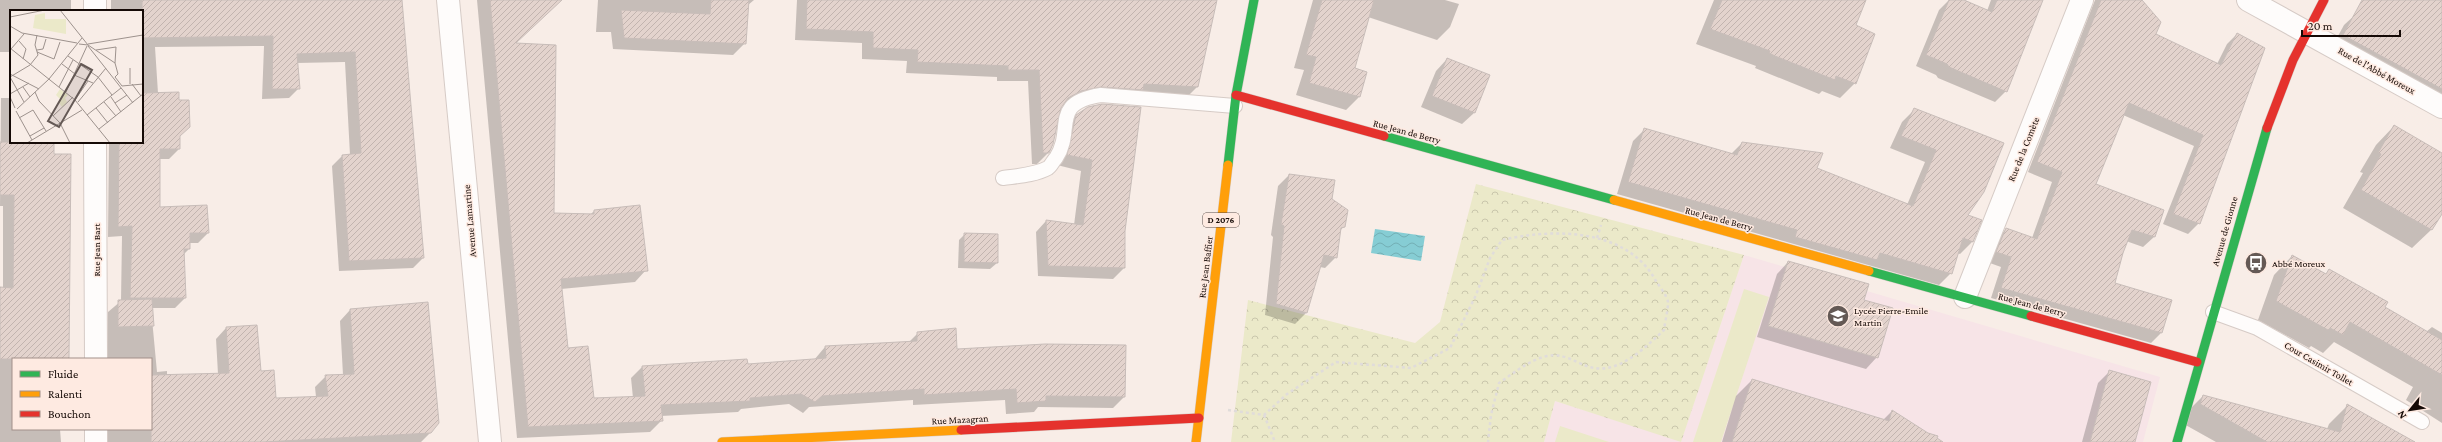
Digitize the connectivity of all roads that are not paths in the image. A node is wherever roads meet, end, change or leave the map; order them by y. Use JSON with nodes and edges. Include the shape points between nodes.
{"nodes":[{"id":1,"x":448,"y":0,"type":"edge"},
{"id":2,"x":1254,"y":0,"type":"edge"},
{"id":3,"x":2082,"y":0,"type":"edge"},
{"id":4,"x":2248,"y":0,"type":"edge"},
{"id":5,"x":2324,"y":0,"type":"edge"},
{"id":6,"x":2306,"y":31,"type":"junction"},
{"id":7,"x":1235,"y":101,"type":"junction"},
{"id":8,"x":2442,"y":107,"type":"edge"},
{"id":9,"x":96,"y":143,"type":"edge"},
{"id":10,"x":1003,"y":178,"type":"dead end"},
{"id":11,"x":1965,"y":297,"type":"junction"},
{"id":12,"x":2213,"y":312,"type":"junction"},
{"id":13,"x":96,"y":358,"type":"edge"},
{"id":14,"x":2197,"y":362,"type":"junction"},
{"id":15,"x":1199,"y":418,"type":"junction"},
{"id":16,"x":2422,"y":422,"type":"dead end"},
{"id":17,"x":96,"y":430,"type":"edge"},
{"id":18,"x":96,"y":442,"type":"edge"},
{"id":19,"x":490,"y":442,"type":"edge"},
{"id":20,"x":722,"y":442,"type":"edge"},
{"id":21,"x":1196,"y":442,"type":"edge"},
{"id":22,"x":2177,"y":442,"type":"edge"}],
"edges":[{"from":1,"to":19,"type":"street","name":"Avenue Lamartine"},
{"from":2,"to":7,"type":"street","name":"Rue Jean Baffier","number":"D 2076"},
{"from":3,"to":11,"type":"street","name":"Rue de la Comète"},
{"from":4,"to":6,"type":"street","name":"Rue de l'Abbé Moreux"},
{"from":5,"to":6,"type":"street","name":"Avenue de Gionne"},
{"from":6,"to":8,"type":"street","name":"Rue de l'Abbé Moreux"},
{"from":6,"to":12,"type":"street","name":"Avenue de Gionne","via":[[2260,145]]},
{"from":7,"to":10,"type":"lane","via":[[1101,95],[1084,97],[1074,103],[1067,116],[1058,154],[1050,167],[1036,173]]},
{"from":7,"to":11,"type":"street","name":"Rue Jean de Berry"},
{"from":7,"to":15,"type":"street","name":"Rue Jean Baffier","number":"D 2076"},
{"from":9,"to":13,"type":"street","name":"Rue Jean Bart"},
{"from":11,"to":14,"type":"street","name":"Rue Jean de Berry"},
{"from":12,"to":14,"type":"street","name":"Avenue de Gionne"},
{"from":12,"to":16,"type":"lane","name":"Cour Casimir Tollet","via":[[2257,328]]},
{"from":14,"to":22,"type":"street","name":"Avenue de Gionne"},
{"from":15,"to":20,"type":"street","name":"Rue Mazagran"},
{"from":15,"to":21,"type":"street","name":"Rue Jean Baffier","number":"D 2076"},
{"from":17,"to":18,"type":"street"}]}
